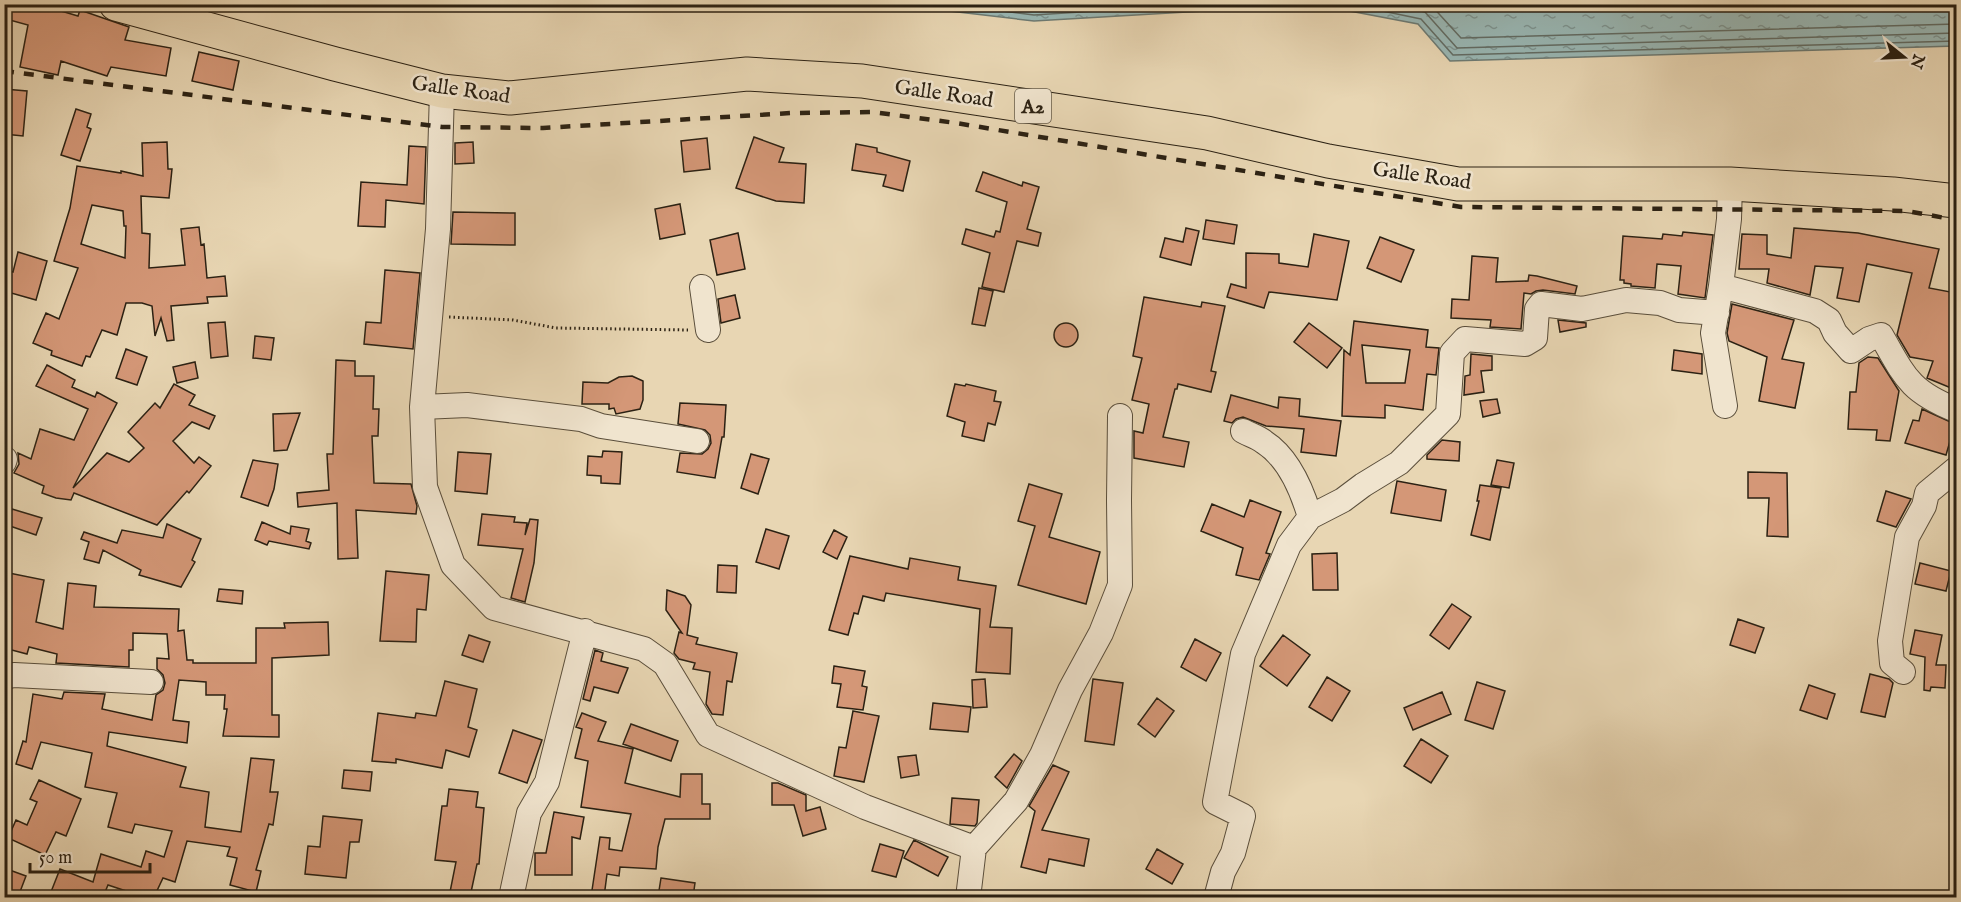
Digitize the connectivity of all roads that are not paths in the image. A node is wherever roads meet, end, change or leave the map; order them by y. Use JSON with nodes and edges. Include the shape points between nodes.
{"nodes":[{"id":1,"x":116,"y":4,"type":"edge"},
{"id":2,"x":442,"y":91,"type":"junction"},
{"id":3,"x":1730,"y":184,"type":"junction"},
{"id":4,"x":1956,"y":201,"type":"edge"},
{"id":5,"x":1721,"y":286,"type":"junction"},
{"id":6,"x":702,"y":287,"type":"dead end"},
{"id":7,"x":1717,"y":313,"type":"junction"},
{"id":8,"x":708,"y":330,"type":"road end"},
{"id":9,"x":422,"y":406,"type":"junction"},
{"id":10,"x":1725,"y":406,"type":"dead end"},
{"id":11,"x":1956,"y":410,"type":"edge"},
{"id":12,"x":1120,"y":416,"type":"dead end"},
{"id":13,"x":1243,"y":431,"type":"dead end"},
{"id":14,"x":697,"y":441,"type":"dead end"},
{"id":15,"x":1956,"y":469,"type":"edge"},
{"id":16,"x":1310,"y":517,"type":"junction"},
{"id":17,"x":585,"y":631,"type":"junction"},
{"id":18,"x":1903,"y":672,"type":"dead end"},
{"id":19,"x":4,"y":677,"type":"edge"},
{"id":20,"x":151,"y":682,"type":"dead end"},
{"id":21,"x":974,"y":848,"type":"junction"},
{"id":22,"x":511,"y":897,"type":"edge"},
{"id":23,"x":968,"y":897,"type":"edge"},
{"id":24,"x":1216,"y":897,"type":"edge"}],
"edges":[{"from":1,"to":2,"type":"highway","name":"Galle Road","number":"A2"},
{"from":2,"to":3,"type":"highway","name":"Galle Road","number":"A2","via":[[510,98],[747,74],[862,81],[1207,132],[1328,161],[1458,183]]},
{"from":2,"to":9,"type":"street","via":[[438,230]]},
{"from":3,"to":4,"type":"highway","name":"Galle Road","number":"A2"},
{"from":3,"to":5,"type":"street"},
{"from":5,"to":7,"type":"street"},
{"from":5,"to":11,"type":"street","via":[[1815,311],[1828,320],[1851,351],[1881,334],[1912,386]]},
{"from":6,"to":8,"type":"street"},
{"from":7,"to":10,"type":"street","via":[[1713,333]]},
{"from":7,"to":16,"type":"street","via":[[1626,300],[1582,309],[1541,304],[1537,309],[1535,338],[1525,344],[1465,339],[1452,353],[1448,414],[1399,463],[1343,501]]},
{"from":9,"to":14,"type":"street","via":[[467,405],[581,419],[601,426]]},
{"from":9,"to":17,"type":"street","via":[[425,487],[453,565],[494,608]]},
{"from":12,"to":21,"type":"street","via":[[1120,585],[1042,755],[1016,801]]},
{"from":13,"to":16,"type":"street","via":[[1265,442],[1282,459],[1303,491]]},
{"from":15,"to":18,"type":"street","via":[[1927,493],[1907,537],[1890,641],[1892,663]]},
{"from":16,"to":24,"type":"street","via":[[1289,545],[1243,654],[1215,801],[1243,816]]},
{"from":17,"to":21,"type":"street","via":[[644,649],[665,664],[708,735],[865,807]]},
{"from":17,"to":22,"type":"street","via":[[547,782],[529,813]]},
{"from":19,"to":20,"type":"street"},
{"from":21,"to":23,"type":"street"}]}
